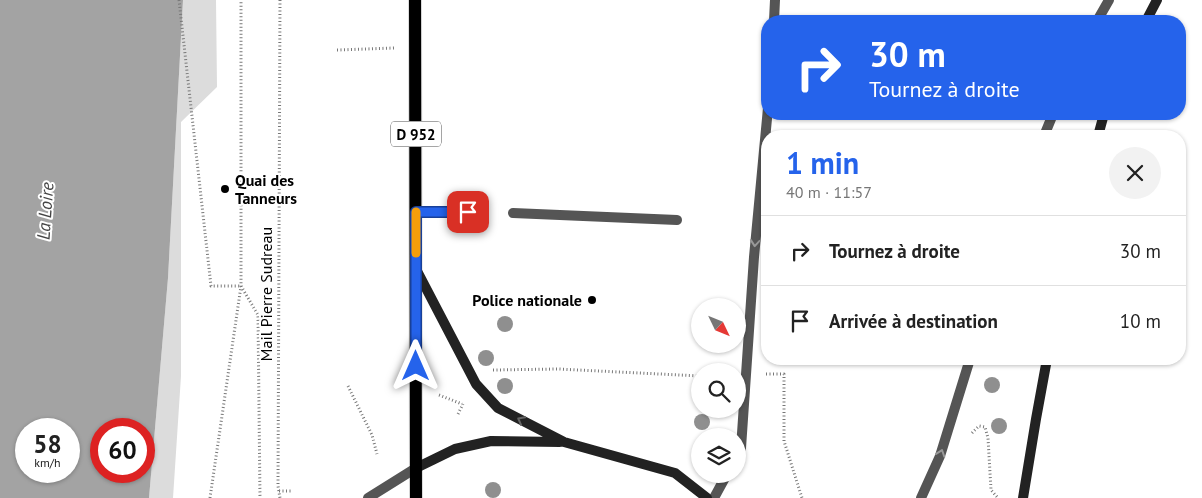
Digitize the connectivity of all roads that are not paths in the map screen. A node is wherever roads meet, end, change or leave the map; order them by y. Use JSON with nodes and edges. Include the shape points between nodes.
{"nodes":[{"id":1,"x":415,"y":0,"type":"edge"},
{"id":2,"x":774,"y":0,"type":"edge"},
{"id":3,"x":1109,"y":0,"type":"edge"},
{"id":4,"x":1157,"y":0,"type":"edge"},
{"id":5,"x":774,"y":15,"type":"edge"},
{"id":6,"x":1100,"y":15,"type":"edge"},
{"id":7,"x":1149,"y":15,"type":"edge"},
{"id":8,"x":761,"y":182,"type":"edge"},
{"id":9,"x":416,"y":212,"type":"junction"},
{"id":10,"x":476,"y":212,"type":"dead end"},
{"id":11,"x":513,"y":213,"type":"dead end"},
{"id":12,"x":677,"y":220,"type":"dead end"},
{"id":13,"x":416,"y":268,"type":"junction"},
{"id":14,"x":968,"y":365,"type":"edge"},
{"id":15,"x":1047,"y":365,"type":"edge"},
{"id":16,"x":742,"y":428,"type":"edge"},
{"id":17,"x":564,"y":442,"type":"junction"},
{"id":18,"x":416,"y":468,"type":"junction"},
{"id":19,"x":722,"y":483,"type":"edge"},
{"id":20,"x":368,"y":498,"type":"edge"},
{"id":21,"x":416,"y":498,"type":"edge"},
{"id":22,"x":707,"y":498,"type":"edge"},
{"id":23,"x":714,"y":498,"type":"edge"},
{"id":24,"x":921,"y":498,"type":"edge"},
{"id":25,"x":1024,"y":498,"type":"edge"}],
"edges":[{"from":1,"to":9,"type":"main road","number":"D 952"},
{"from":2,"to":5,"type":"street"},
{"from":3,"to":6,"type":"street"},
{"from":4,"to":7,"type":"main road"},
{"from":8,"to":16,"type":"street","one_way":true},
{"from":9,"to":10,"type":"street"},
{"from":9,"to":13,"type":"main road","number":"D 952"},
{"from":11,"to":12,"type":"street"},
{"from":17,"to":13,"type":"main road","one_way":true,"via":[[498,408],[476,384]]},
{"from":13,"to":18,"type":"main road","number":"D 952"},
{"from":24,"to":14,"type":"street","one_way":true,"via":[[940,456]]},
{"from":15,"to":25,"type":"main road"},
{"from":17,"to":18,"type":"main road","via":[[491,441],[455,449]]},
{"from":17,"to":22,"type":"main road","via":[[675,473]]},
{"from":18,"to":20,"type":"street"},
{"from":18,"to":21,"type":"main road","number":"D 952"},
{"from":19,"to":23,"type":"street"}]}
